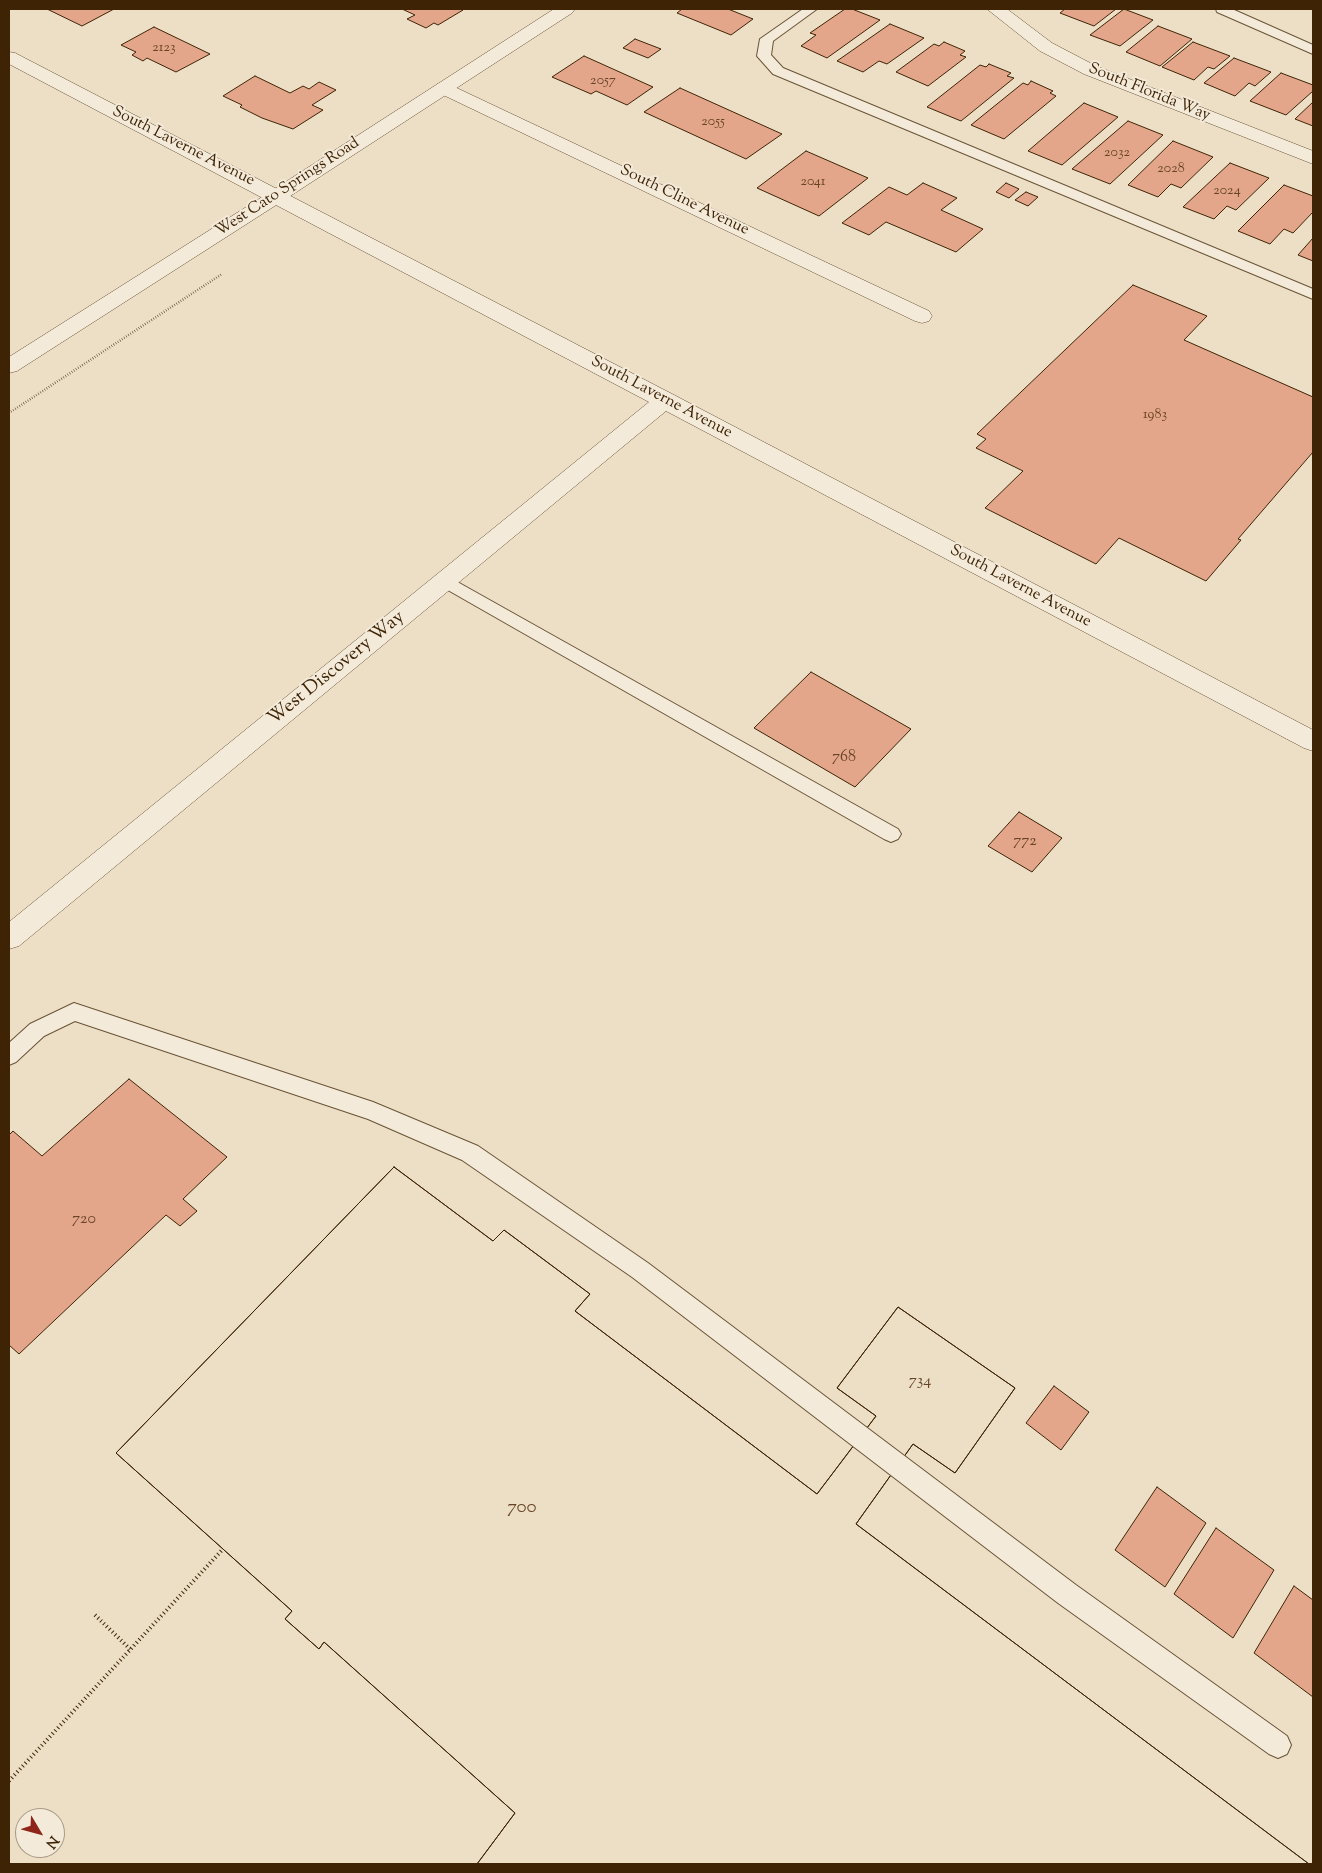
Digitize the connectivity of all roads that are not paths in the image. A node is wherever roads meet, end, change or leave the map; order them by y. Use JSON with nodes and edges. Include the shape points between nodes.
{"nodes":[{"id":1,"x":566,"y":9,"type":"edge"},
{"id":2,"x":811,"y":9,"type":"edge"},
{"id":3,"x":996,"y":9,"type":"edge"},
{"id":4,"x":1222,"y":9,"type":"edge"},
{"id":5,"x":1313,"y":50,"type":"edge"},
{"id":6,"x":9,"y":57,"type":"edge"},
{"id":7,"x":444,"y":88,"type":"junction"},
{"id":8,"x":1313,"y":158,"type":"edge"},
{"id":9,"x":277,"y":196,"type":"junction"},
{"id":10,"x":1313,"y":294,"type":"edge"},
{"id":11,"x":922,"y":316,"type":"dead end"},
{"id":12,"x":9,"y":366,"type":"edge"},
{"id":13,"x":666,"y":400,"type":"junction"},
{"id":14,"x":445,"y":581,"type":"junction"},
{"id":15,"x":1313,"y":741,"type":"edge"},
{"id":16,"x":891,"y":834,"type":"dead end"},
{"id":17,"x":9,"y":938,"type":"edge"},
{"id":18,"x":9,"y":1056,"type":"edge"},
{"id":19,"x":1278,"y":1745,"type":"dead end"}],
"edges":[{"from":1,"to":7,"type":"street","name":"West Cato Springs Road"},
{"from":2,"to":10,"type":"lane","via":[[767,39],[764,56],[778,71]]},
{"from":3,"to":8,"type":"street","name":"South Florida Way","via":[[1046,48],[1090,70]]},
{"from":4,"to":5,"type":"lane"},
{"from":6,"to":9,"type":"street","name":"South Laverne Avenue"},
{"from":7,"to":9,"type":"street","name":"West Cato Springs Road"},
{"from":7,"to":11,"type":"street","name":"South Cline Avenue"},
{"from":9,"to":12,"type":"street","name":"West Cato Springs Road"},
{"from":9,"to":13,"type":"street","name":"South Laverne Avenue"},
{"from":13,"to":14,"type":"street","name":"West Discovery Way"},
{"from":13,"to":15,"type":"street","name":"South Laverne Avenue"},
{"from":14,"to":16,"type":"lane"},
{"from":14,"to":17,"type":"street","name":"West Discovery Way"},
{"from":18,"to":19,"type":"lane","via":[[37,1030],[74,1012],[366,1109],[470,1153],[640,1270],[1067,1594]]}]}
